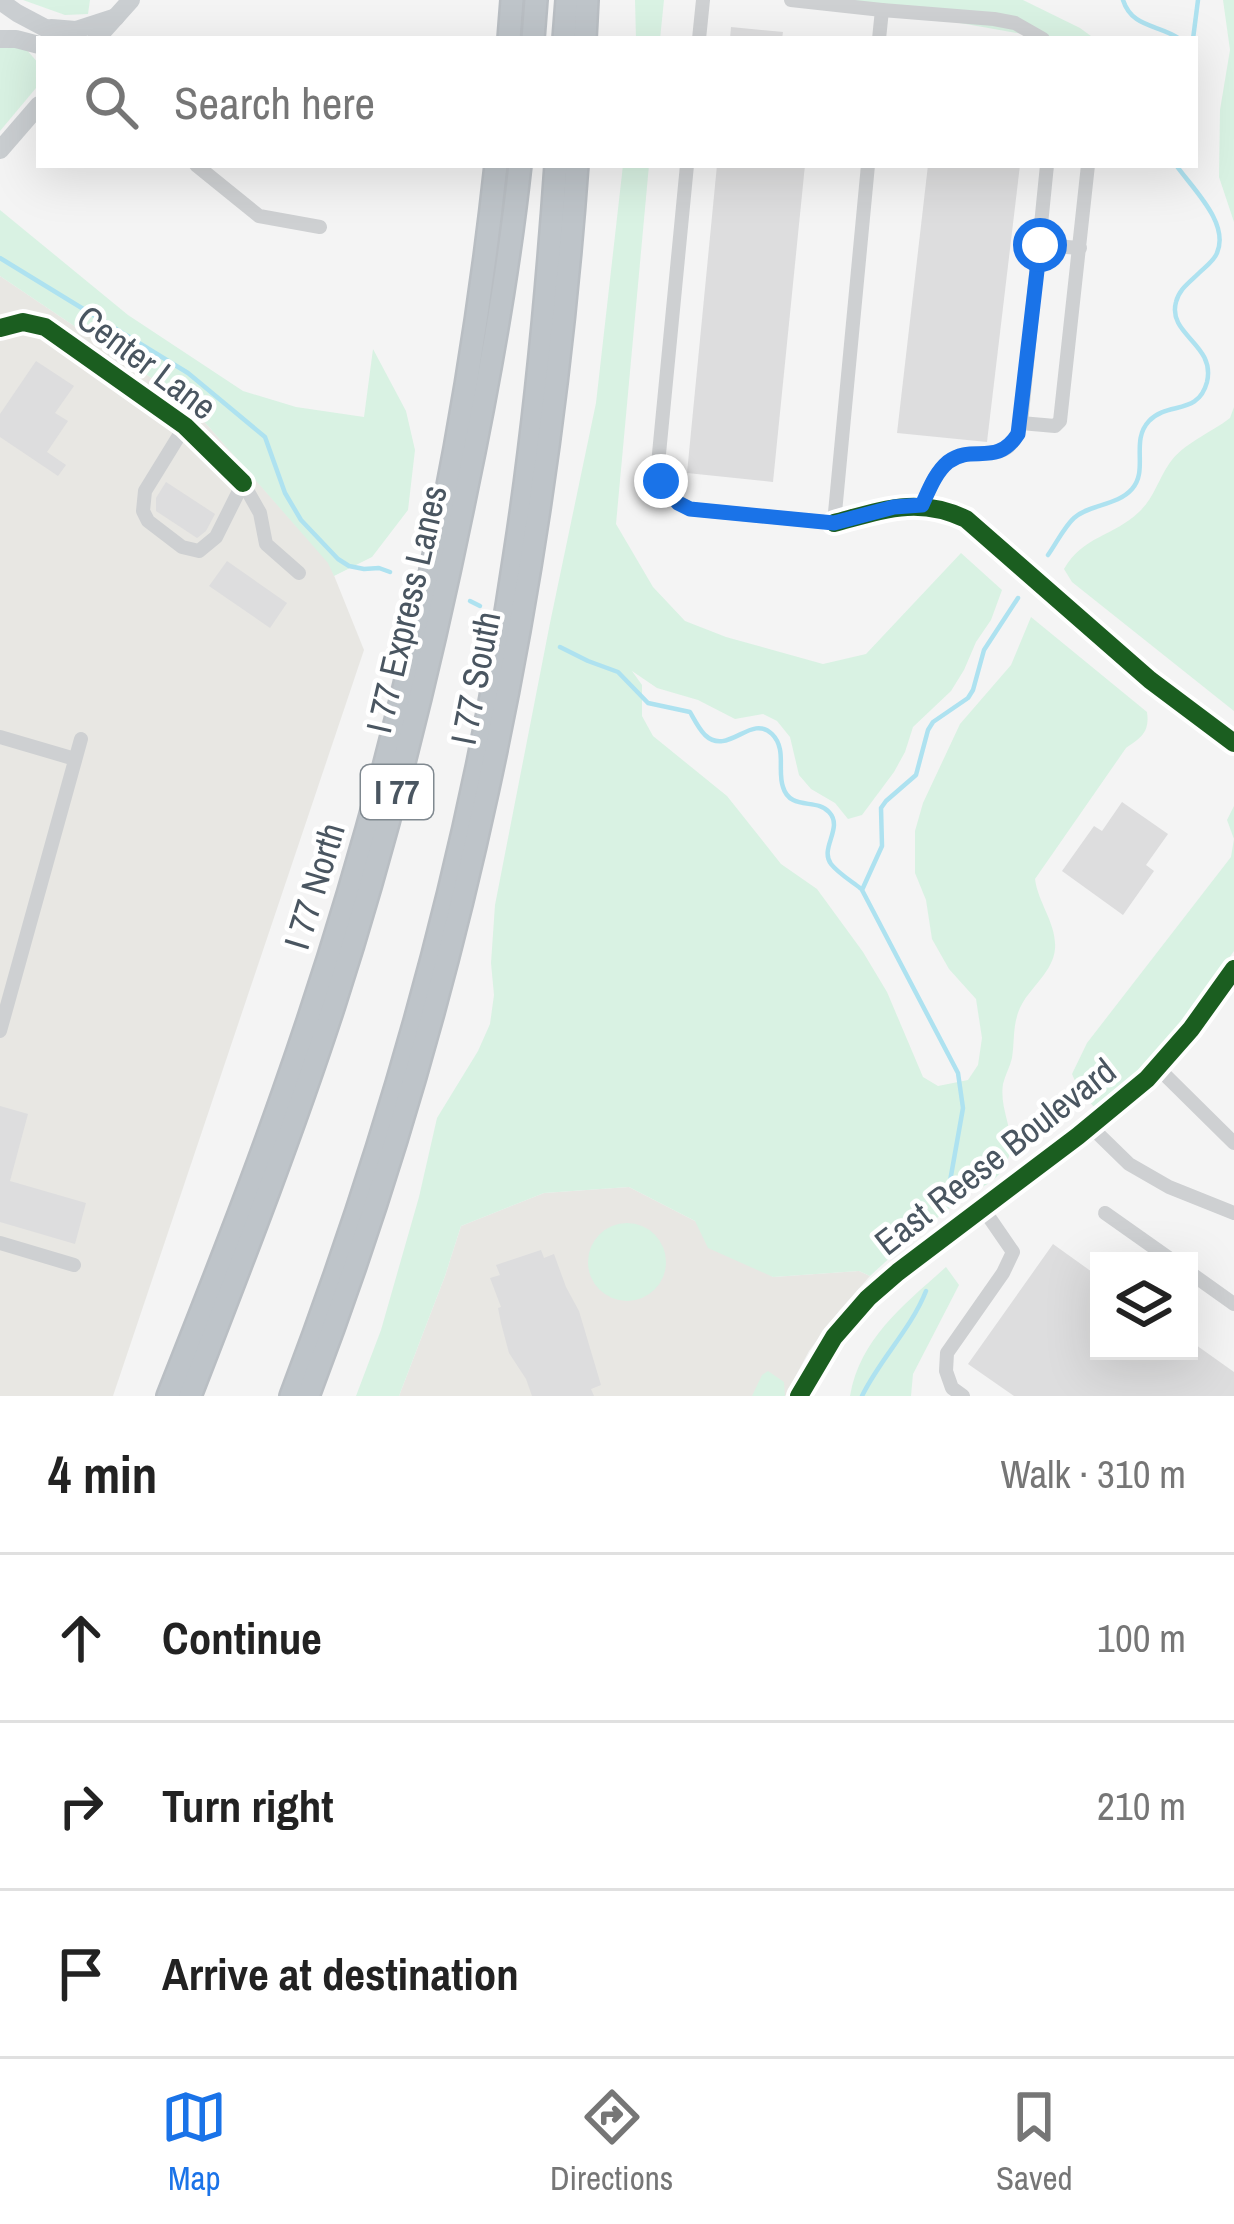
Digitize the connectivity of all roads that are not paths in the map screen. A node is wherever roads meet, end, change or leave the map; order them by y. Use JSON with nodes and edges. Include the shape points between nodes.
{"nodes":[{"id":1,"x":130,"y":0,"type":"edge"},
{"id":2,"x":512,"y":0,"type":"edge"},
{"id":3,"x":536,"y":0,"type":"edge"},
{"id":4,"x":566,"y":0,"type":"edge"},
{"id":5,"x":587,"y":0,"type":"edge"},
{"id":6,"x":703,"y":0,"type":"edge"},
{"id":7,"x":791,"y":0,"type":"edge"},
{"id":8,"x":0,"y":1,"type":"edge"},
{"id":9,"x":882,"y":10,"type":"junction"},
{"id":10,"x":116,"y":17,"type":"junction"},
{"id":11,"x":43,"y":36,"type":"edge"},
{"id":12,"x":99,"y":36,"type":"edge"},
{"id":13,"x":508,"y":36,"type":"edge"},
{"id":14,"x":533,"y":36,"type":"edge"},
{"id":15,"x":564,"y":36,"type":"edge"},
{"id":16,"x":585,"y":36,"type":"edge"},
{"id":17,"x":699,"y":36,"type":"edge"},
{"id":18,"x":880,"y":36,"type":"edge"},
{"id":19,"x":1038,"y":36,"type":"edge"},
{"id":20,"x":36,"y":37,"type":"edge"},
{"id":21,"x":0,"y":39,"type":"edge"},
{"id":22,"x":36,"y":108,"type":"edge"},
{"id":23,"x":0,"y":150,"type":"edge"},
{"id":24,"x":200,"y":168,"type":"edge"},
{"id":25,"x":496,"y":168,"type":"edge"},
{"id":26,"x":520,"y":168,"type":"edge"},
{"id":27,"x":556,"y":168,"type":"edge"},
{"id":28,"x":577,"y":168,"type":"edge"},
{"id":29,"x":687,"y":168,"type":"edge"},
{"id":30,"x":868,"y":168,"type":"edge"},
{"id":31,"x":1047,"y":168,"type":"edge"},
{"id":32,"x":1088,"y":168,"type":"edge"},
{"id":33,"x":320,"y":227,"type":"dead end"},
{"id":34,"x":1040,"y":245,"type":"junction"},
{"id":35,"x":1080,"y":248,"type":"junction"},
{"id":36,"x":0,"y":328,"type":"edge"},
{"id":37,"x":1021,"y":423,"type":"junction"},
{"id":38,"x":185,"y":426,"type":"junction"},
{"id":39,"x":243,"y":483,"type":"junction"},
{"id":40,"x":922,"y":505,"type":"junction"},
{"id":41,"x":834,"y":523,"type":"junction"},
{"id":42,"x":299,"y":573,"type":"dead end"},
{"id":43,"x":0,"y":737,"type":"edge"},
{"id":44,"x":81,"y":739,"type":"dead end"},
{"id":45,"x":1234,"y":743,"type":"edge"},
{"id":46,"x":75,"y":759,"type":"junction"},
{"id":47,"x":1234,"y":968,"type":"edge"},
{"id":48,"x":0,"y":1031,"type":"edge"},
{"id":49,"x":1158,"y":1068,"type":"junction"},
{"id":50,"x":1090,"y":1126,"type":"junction"},
{"id":51,"x":1234,"y":1143,"type":"edge"},
{"id":52,"x":982,"y":1207,"type":"junction"},
{"id":53,"x":1105,"y":1213,"type":"dead end"},
{"id":54,"x":1234,"y":1213,"type":"edge"},
{"id":55,"x":0,"y":1243,"type":"edge"},
{"id":56,"x":1160,"y":1252,"type":"edge"},
{"id":57,"x":74,"y":1265,"type":"dead end"},
{"id":58,"x":1198,"y":1278,"type":"edge"},
{"id":59,"x":1234,"y":1304,"type":"edge"},
{"id":60,"x":168,"y":1396,"type":"edge"},
{"id":61,"x":190,"y":1396,"type":"edge"},
{"id":62,"x":291,"y":1396,"type":"edge"},
{"id":63,"x":308,"y":1396,"type":"edge"},
{"id":64,"x":799,"y":1396,"type":"edge"},
{"id":65,"x":963,"y":1396,"type":"edge"}],
"edges":[{"from":1,"to":10,"type":"main road"},
{"from":2,"to":13,"type":"highway"},
{"from":3,"to":14,"type":"highway"},
{"from":4,"to":15,"type":"highway"},
{"from":5,"to":16,"type":"highway"},
{"from":6,"to":17,"type":"street"},
{"from":7,"to":9,"type":"street"},
{"from":8,"to":11,"type":"main road"},
{"from":9,"to":18,"type":"street"},
{"from":9,"to":19,"type":"street","via":[[994,19]]},
{"from":10,"to":11,"type":"main road"},
{"from":10,"to":12,"type":"main road"},
{"from":20,"to":21,"type":"main road"},
{"from":22,"to":23,"type":"main road"},
{"from":24,"to":33,"type":"street","via":[[260,216]]},
{"from":25,"to":60,"type":"highway","name":"I 77 North","number":"I 77","via":[[452,457],[375,795],[285,1088]]},
{"from":26,"to":61,"type":"highway","name":"I 77 Express Lanes","number":"I 77","via":[[472,461],[388,823],[304,1095]]},
{"from":27,"to":62,"type":"highway","number":"I 77","via":[[528,466],[481,741],[390,1102]]},
{"from":28,"to":63,"type":"highway","name":"I 77 South","number":"I 77","via":[[545,468],[477,836],[406,1107]]},
{"from":29,"to":41,"type":"street","via":[[661,481],[690,509]]},
{"from":30,"to":41,"type":"street"},
{"from":31,"to":34,"type":"street"},
{"from":32,"to":35,"type":"street"},
{"from":34,"to":35,"type":"street"},
{"from":34,"to":37,"type":"street"},
{"from":35,"to":37,"type":"street","via":[[1060,421]]},
{"from":36,"to":38,"type":"street","name":"Center Lane","via":[[45,327]]},
{"from":37,"to":40,"type":"street","via":[[1005,450],[950,461]]},
{"from":38,"to":39,"type":"street","name":"Center Lane"},
{"from":38,"to":39,"type":"street","via":[[145,490],[148,521],[199,551],[216,537]]},
{"from":39,"to":42,"type":"street","via":[[266,544]]},
{"from":40,"to":41,"type":"street"},
{"from":40,"to":45,"type":"street","via":[[966,520]]},
{"from":43,"to":46,"type":"street"},
{"from":44,"to":46,"type":"street"},
{"from":46,"to":48,"type":"street"},
{"from":47,"to":49,"type":"street","name":"East Reese Boulevard"},
{"from":49,"to":50,"type":"street","name":"East Reese Boulevard"},
{"from":49,"to":51,"type":"street"},
{"from":50,"to":52,"type":"street","name":"East Reese Boulevard"},
{"from":50,"to":54,"type":"street","via":[[1130,1164]]},
{"from":52,"to":64,"type":"street","name":"East Reese Boulevard","via":[[852,1315]]},
{"from":52,"to":65,"type":"street","via":[[1012,1252],[947,1353],[952,1388]]},
{"from":53,"to":56,"type":"street"},
{"from":55,"to":57,"type":"street"},
{"from":58,"to":59,"type":"street"}]}
